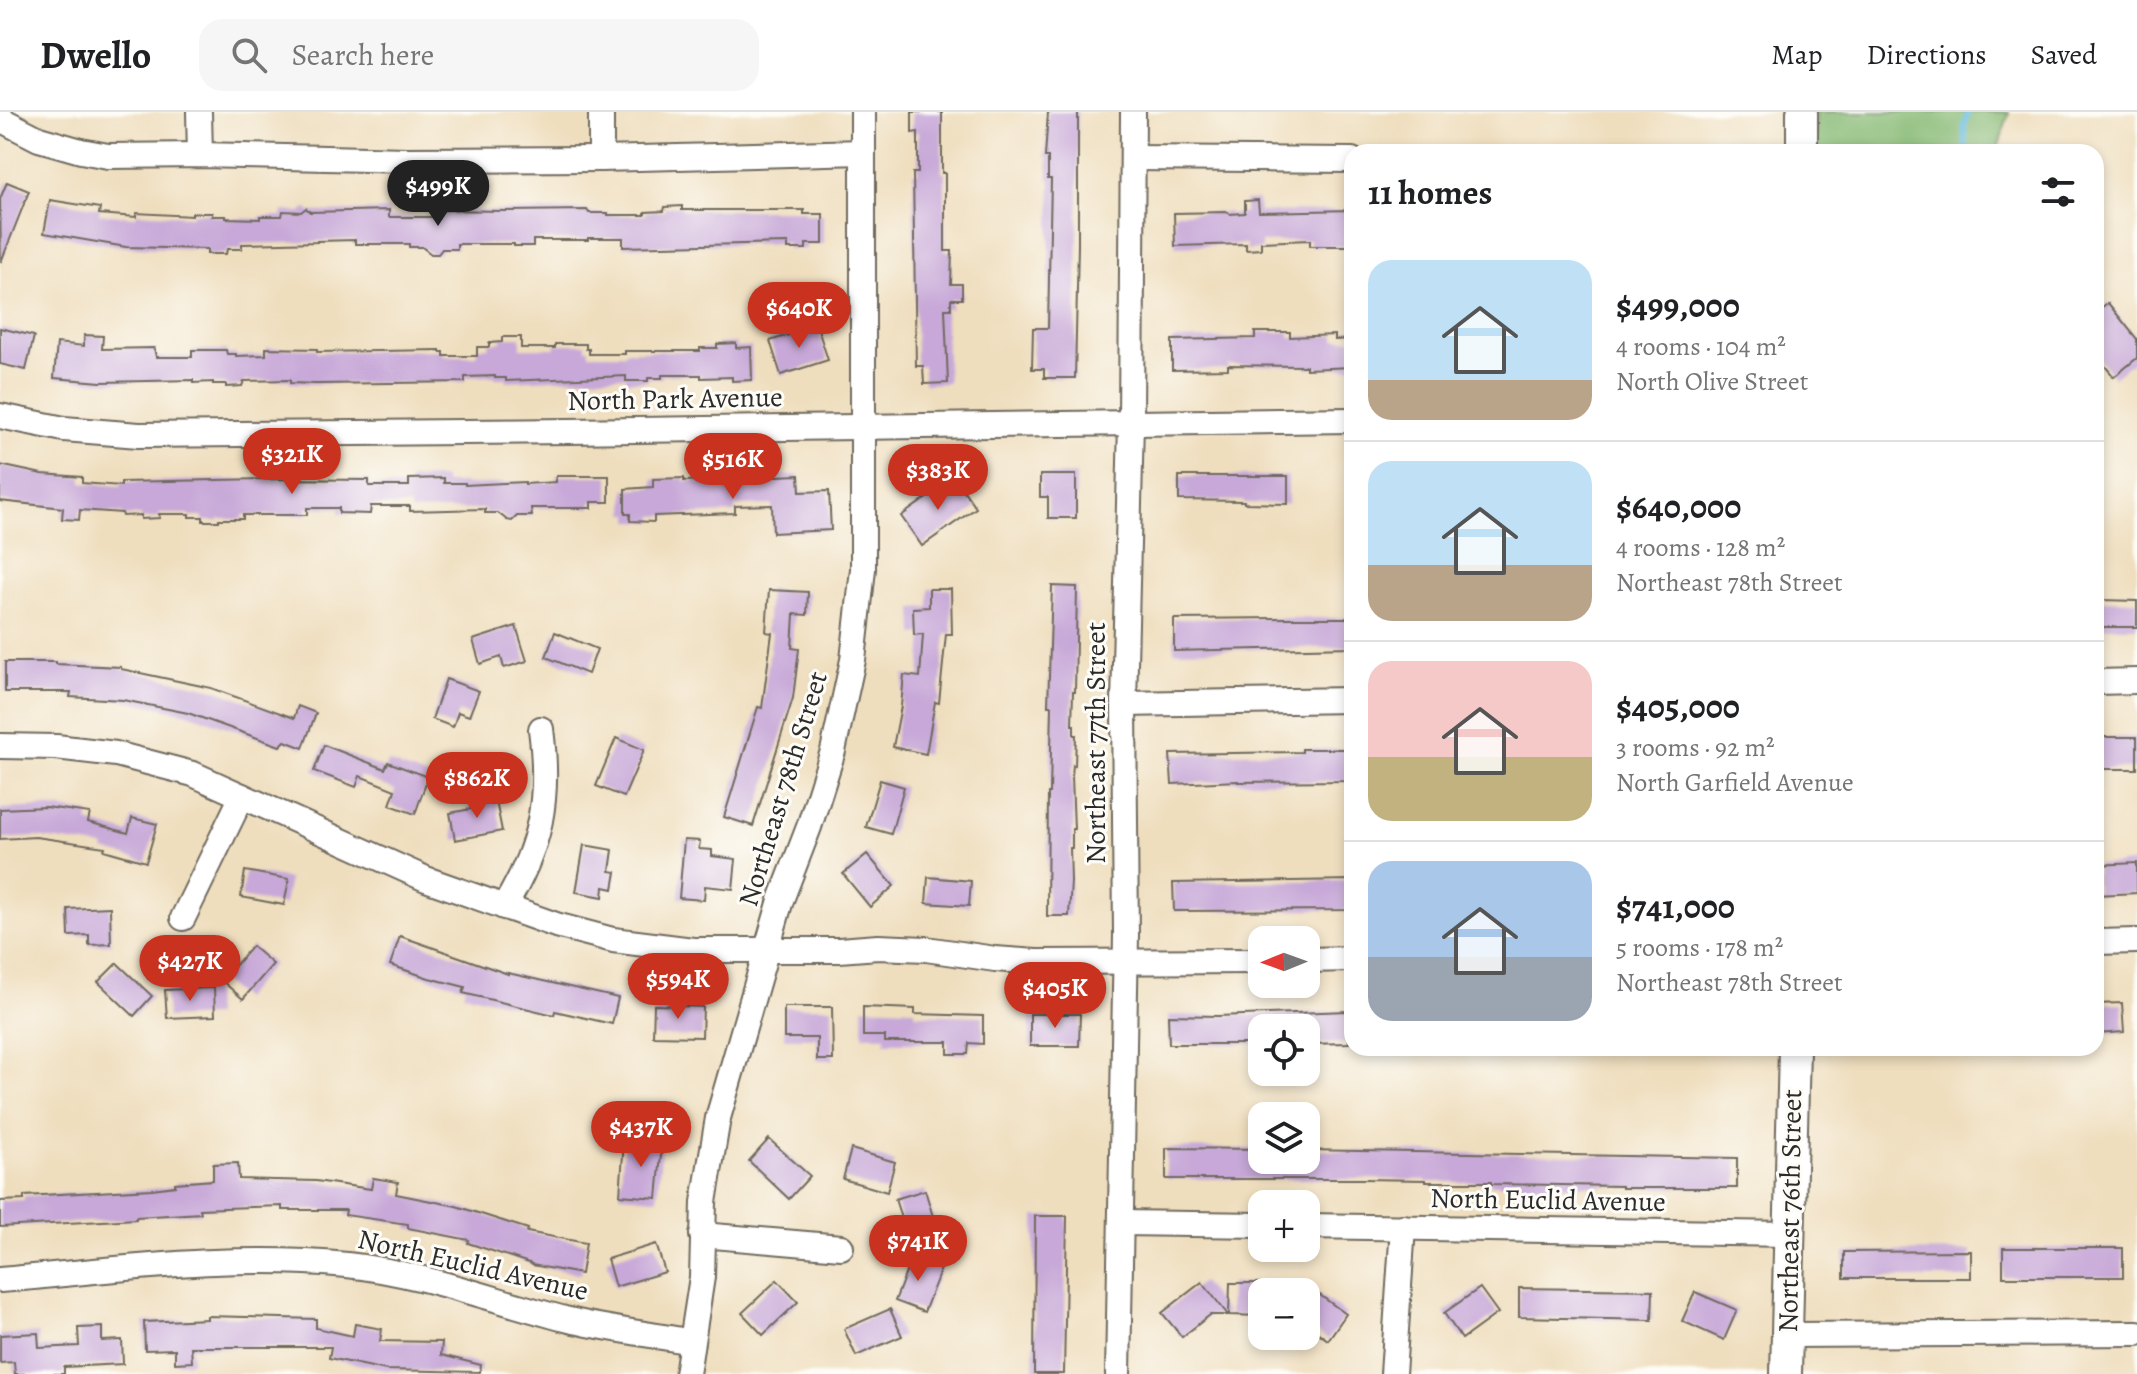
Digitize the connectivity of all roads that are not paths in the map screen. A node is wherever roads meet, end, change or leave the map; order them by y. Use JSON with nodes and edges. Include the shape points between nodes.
{"nodes":[{"id":1,"x":199,"y":112,"type":"edge"},
{"id":2,"x":601,"y":112,"type":"edge"},
{"id":3,"x":863,"y":112,"type":"edge"},
{"id":4,"x":1133,"y":112,"type":"edge"},
{"id":5,"x":1802,"y":112,"type":"edge"},
{"id":6,"x":0,"y":119,"type":"edge"},
{"id":7,"x":1802,"y":144,"type":"edge"},
{"id":8,"x":863,"y":152,"type":"junction"},
{"id":9,"x":200,"y":155,"type":"junction"},
{"id":10,"x":1133,"y":158,"type":"junction"},
{"id":11,"x":601,"y":159,"type":"junction"},
{"id":12,"x":1344,"y":160,"type":"edge"},
{"id":13,"x":0,"y":416,"type":"edge"},
{"id":14,"x":1344,"y":420,"type":"edge"},
{"id":15,"x":1131,"y":423,"type":"junction"},
{"id":16,"x":863,"y":426,"type":"junction"},
{"id":17,"x":2137,"y":681,"type":"edge"},
{"id":18,"x":2104,"y":682,"type":"edge"},
{"id":19,"x":1344,"y":700,"type":"edge"},
{"id":20,"x":1124,"y":704,"type":"junction"},
{"id":21,"x":541,"y":729,"type":"dead end"},
{"id":22,"x":0,"y":746,"type":"edge"},
{"id":23,"x":242,"y":796,"type":"junction"},
{"id":24,"x":504,"y":907,"type":"junction"},
{"id":25,"x":183,"y":918,"type":"dead end"},
{"id":26,"x":2137,"y":941,"type":"edge"},
{"id":27,"x":2104,"y":942,"type":"edge"},
{"id":28,"x":766,"y":950,"type":"junction"},
{"id":29,"x":1344,"y":959,"type":"edge"},
{"id":30,"x":1320,"y":960,"type":"edge"},
{"id":31,"x":1248,"y":961,"type":"edge"},
{"id":32,"x":1126,"y":962,"type":"junction"},
{"id":33,"x":1794,"y":1056,"type":"edge"},
{"id":34,"x":1121,"y":1223,"type":"junction"},
{"id":35,"x":1248,"y":1225,"type":"edge"},
{"id":36,"x":1320,"y":1226,"type":"edge"},
{"id":37,"x":1403,"y":1227,"type":"junction"},
{"id":38,"x":1789,"y":1234,"type":"junction"},
{"id":39,"x":702,"y":1235,"type":"junction"},
{"id":40,"x":841,"y":1247,"type":"dead end"},
{"id":41,"x":0,"y":1280,"type":"edge"},
{"id":42,"x":2137,"y":1333,"type":"edge"},
{"id":43,"x":1787,"y":1335,"type":"junction"},
{"id":44,"x":691,"y":1342,"type":"junction"},
{"id":45,"x":687,"y":1374,"type":"edge"},
{"id":46,"x":1118,"y":1374,"type":"edge"},
{"id":47,"x":1393,"y":1374,"type":"edge"},
{"id":48,"x":1786,"y":1374,"type":"edge"}],
"edges":[{"from":1,"to":9,"type":"street"},
{"from":2,"to":11,"type":"street"},
{"from":3,"to":8,"type":"street","name":"Northeast 78th Street"},
{"from":4,"to":10,"type":"street","name":"Northeast 77th Street"},
{"from":5,"to":7,"type":"street"},
{"from":6,"to":9,"type":"street","via":[[39,139],[108,156]]},
{"from":8,"to":11,"type":"street"},
{"from":8,"to":16,"type":"street","name":"Northeast 78th Street"},
{"from":9,"to":11,"type":"street"},
{"from":10,"to":12,"type":"street"},
{"from":10,"to":15,"type":"street","name":"Northeast 77th Street"},
{"from":13,"to":16,"type":"street","name":"North Park Avenue","via":[[64,429],[139,435]]},
{"from":14,"to":15,"type":"street","name":"North Park Avenue"},
{"from":15,"to":16,"type":"street","name":"North Park Avenue"},
{"from":15,"to":20,"type":"street","name":"Northeast 77th Street"},
{"from":16,"to":28,"type":"street","name":"Northeast 78th Street","via":[[863,569],[853,660],[833,751]]},
{"from":17,"to":18,"type":"street"},
{"from":19,"to":20,"type":"street"},
{"from":20,"to":32,"type":"street","name":"Northeast 77th Street"},
{"from":21,"to":24,"type":"street","via":[[540,824],[520,881]]},
{"from":22,"to":23,"type":"street","via":[[116,754],[193,774]]},
{"from":23,"to":24,"type":"street","via":[[426,879]]},
{"from":23,"to":25,"type":"street"},
{"from":24,"to":28,"type":"street","via":[[626,942],[693,950]]},
{"from":26,"to":27,"type":"street"},
{"from":28,"to":32,"type":"street","via":[[878,947],[1036,962]]},
{"from":28,"to":39,"type":"street","name":"Northeast 78th Street","via":[[718,1118]]},
{"from":29,"to":30,"type":"street"},
{"from":31,"to":32,"type":"street"},
{"from":32,"to":34,"type":"street","name":"Northeast 77th Street"},
{"from":33,"to":38,"type":"street","name":"Northeast 76th Street"},
{"from":34,"to":35,"type":"street"},
{"from":34,"to":46,"type":"street","name":"Northeast 77th Street"},
{"from":36,"to":37,"type":"street","name":"North Euclid Avenue"},
{"from":37,"to":38,"type":"street","name":"North Euclid Avenue"},
{"from":37,"to":47,"type":"street"},
{"from":38,"to":43,"type":"street","name":"Northeast 76th Street"},
{"from":39,"to":40,"type":"street"},
{"from":39,"to":44,"type":"street","name":"Northeast 78th Street","via":[[702,1277]]},
{"from":41,"to":44,"type":"street","name":"North Euclid Avenue","via":[[237,1260],[349,1265],[447,1284],[567,1319]]},
{"from":42,"to":43,"type":"street"},
{"from":43,"to":48,"type":"street","name":"Northeast 76th Street"},
{"from":44,"to":45,"type":"street","name":"Northeast 78th Street"}]}
